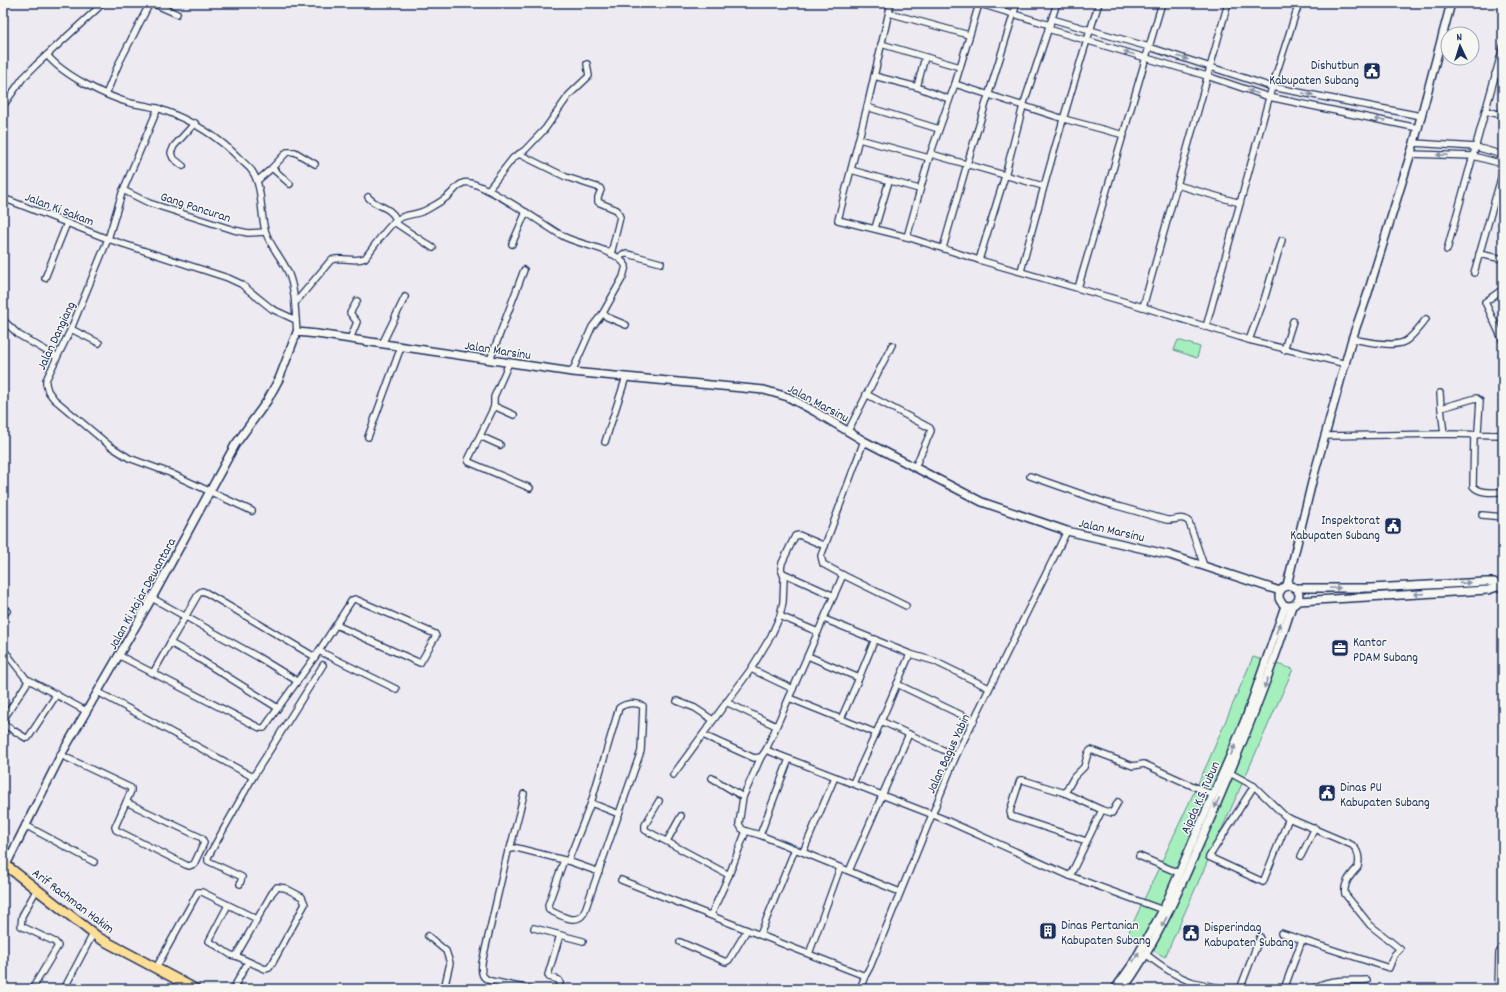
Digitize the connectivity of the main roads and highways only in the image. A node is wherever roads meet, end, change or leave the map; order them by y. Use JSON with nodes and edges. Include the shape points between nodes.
{"nodes":[{"id":1,"x":4,"y":866,"type":"edge"},
{"id":2,"x":195,"y":989,"type":"edge"}],
"edges":[{"from":1,"to":2,"type":"main road","name":"Arif Rachman Hakim","via":[[93,934]]}]}
